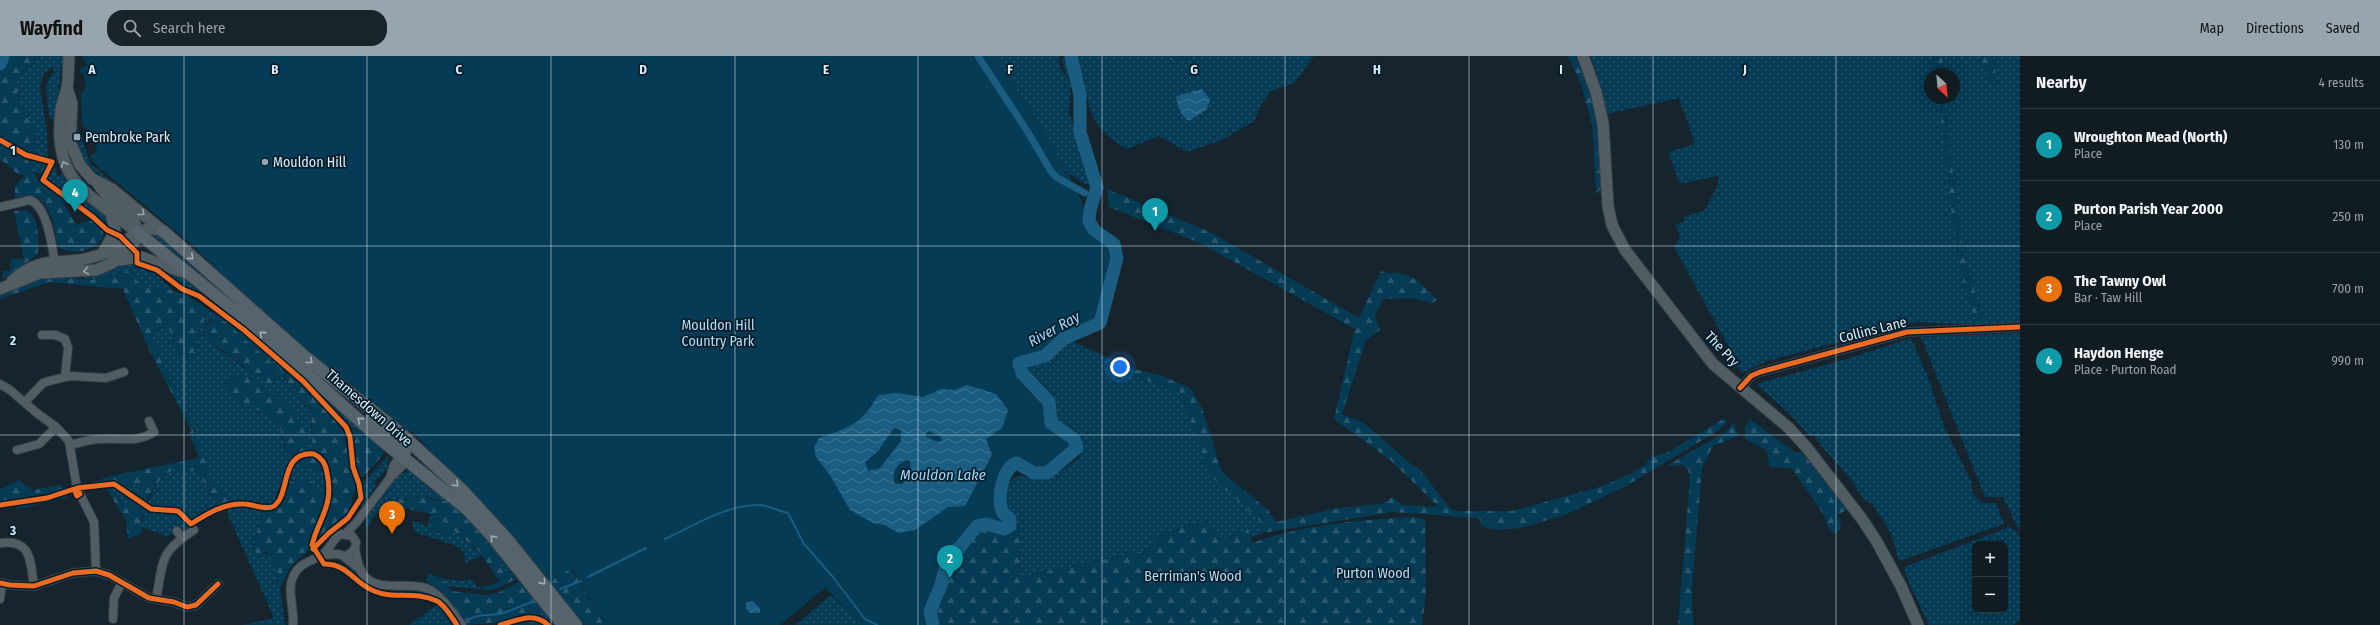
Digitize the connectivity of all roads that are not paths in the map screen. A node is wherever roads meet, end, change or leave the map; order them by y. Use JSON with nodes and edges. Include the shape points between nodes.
{"nodes":[{"id":1,"x":69,"y":56,"type":"edge"},
{"id":2,"x":1583,"y":56,"type":"edge"},
{"id":3,"x":67,"y":88,"type":"junction"},
{"id":4,"x":98,"y":184,"type":"junction"},
{"id":5,"x":0,"y":207,"type":"edge"},
{"id":6,"x":111,"y":211,"type":"junction"},
{"id":7,"x":162,"y":231,"type":"junction"},
{"id":8,"x":137,"y":232,"type":"junction"},
{"id":9,"x":103,"y":253,"type":"junction"},
{"id":10,"x":116,"y":261,"type":"junction"},
{"id":11,"x":55,"y":266,"type":"junction"},
{"id":12,"x":189,"y":274,"type":"junction"},
{"id":13,"x":4,"y":287,"type":"edge"},
{"id":14,"x":2020,"y":326,"type":"edge"},
{"id":15,"x":42,"y":335,"type":"dead end"},
{"id":16,"x":124,"y":372,"type":"dead end"},
{"id":17,"x":65,"y":377,"type":"junction"},
{"id":18,"x":0,"y":384,"type":"edge"},
{"id":19,"x":1740,"y":388,"type":"junction"},
{"id":20,"x":25,"y":402,"type":"junction"},
{"id":21,"x":149,"y":421,"type":"dead end"},
{"id":22,"x":56,"y":427,"type":"junction"},
{"id":23,"x":70,"y":445,"type":"junction"},
{"id":24,"x":18,"y":450,"type":"dead end"},
{"id":25,"x":409,"y":451,"type":"junction"},
{"id":26,"x":356,"y":524,"type":"junction"},
{"id":27,"x":194,"y":530,"type":"dead end"},
{"id":28,"x":345,"y":534,"type":"junction"},
{"id":29,"x":353,"y":538,"type":"junction"},
{"id":30,"x":0,"y":543,"type":"edge"},
{"id":31,"x":333,"y":545,"type":"junction"},
{"id":32,"x":355,"y":549,"type":"junction"},
{"id":33,"x":322,"y":555,"type":"junction"},
{"id":34,"x":340,"y":555,"type":"junction"},
{"id":35,"x":522,"y":565,"type":"junction"},
{"id":36,"x":361,"y":570,"type":"junction"},
{"id":37,"x":96,"y":571,"type":"junction"},
{"id":38,"x":1,"y":583,"type":"edge"},
{"id":39,"x":121,"y":584,"type":"junction"},
{"id":40,"x":218,"y":584,"type":"dead end"},
{"id":41,"x":34,"y":586,"type":"junction"},
{"id":42,"x":0,"y":599,"type":"edge"},
{"id":43,"x":156,"y":599,"type":"junction"},
{"id":44,"x":554,"y":605,"type":"junction"},
{"id":45,"x":114,"y":619,"type":"dead end"},
{"id":46,"x":293,"y":625,"type":"edge"},
{"id":47,"x":462,"y":625,"type":"edge"},
{"id":48,"x":563,"y":625,"type":"edge"},
{"id":49,"x":576,"y":625,"type":"edge"},
{"id":50,"x":1918,"y":625,"type":"edge"}],
"edges":[{"from":1,"to":3,"type":"main road"},
{"from":2,"to":19,"type":"main road","name":"The Pry","via":[[1596,92],[1603,123],[1606,200],[1619,241],[1704,353]]},
{"from":3,"to":4,"type":"main road","via":[[72,104],[72,148],[84,171]]},
{"from":6,"to":3,"type":"main road","one_way":true,"via":[[73,180],[61,157],[58,143],[59,126],[63,97]]},
{"from":4,"to":7,"type":"main road","one_way":true,"via":[[112,189]]},
{"from":4,"to":8,"type":"main road","via":[[107,196],[132,217]]},
{"from":5,"to":11,"type":"street","via":[[30,200],[39,206],[43,213]]},
{"from":6,"to":8,"type":"main road"},
{"from":6,"to":9,"type":"main road","via":[[115,220],[115,231]]},
{"from":7,"to":8,"type":"main road","via":[[148,228]]},
{"from":7,"to":25,"type":"main road","name":"Thamesdown Drive","one_way":true,"via":[[304,356],[364,404],[374,420]]},
{"from":8,"to":9,"type":"main road","via":[[117,248]]},
{"from":8,"to":10,"type":"main road","via":[[131,247]]},
{"from":8,"to":12,"type":"main road","name":"Thamesdown Drive"},
{"from":9,"to":11,"type":"main road"},
{"from":10,"to":11,"type":"main road","one_way":true,"via":[[88,272]]},
{"from":10,"to":12,"type":"main road","via":[[141,257]]},
{"from":11,"to":13,"type":"main road","via":[[31,266]]},
{"from":25,"to":12,"type":"main road","name":"Thamesdown Drive","one_way":true},
{"from":14,"to":19,"type":"street","name":"Collins Lane","via":[[1907,332],[1760,372],[1751,376]]},
{"from":15,"to":17,"type":"street","via":[[54,335],[65,339],[68,348]]},
{"from":16,"to":17,"type":"street","via":[[99,378]]},
{"from":17,"to":20,"type":"street","via":[[43,383]]},
{"from":18,"to":20,"type":"street"},
{"from":19,"to":50,"type":"main road","name":"The Pry","via":[[1800,439],[1862,519],[1890,565]]},
{"from":20,"to":22,"type":"street"},
{"from":21,"to":23,"type":"street","via":[[154,432],[142,438],[130,441],[95,439]]},
{"from":22,"to":23,"type":"street"},
{"from":22,"to":24,"type":"street","via":[[40,444]]},
{"from":23,"to":37,"type":"street","via":[[77,488],[94,522]]},
{"from":25,"to":26,"type":"street"},
{"from":35,"to":25,"type":"main road","name":"Thamesdown Drive","one_way":true},
{"from":25,"to":35,"type":"main road","name":"Thamesdown Drive","one_way":true,"via":[[471,499]]},
{"from":26,"to":28,"type":"street"},
{"from":26,"to":29,"type":"street"},
{"from":27,"to":43,"type":"street","via":[[179,534],[163,559]]},
{"from":28,"to":29,"type":"street"},
{"from":28,"to":31,"type":"street","via":[[338,536]]},
{"from":29,"to":32,"type":"street"},
{"from":30,"to":41,"type":"street","via":[[15,542],[23,547],[29,560]]},
{"from":31,"to":33,"type":"street"},
{"from":31,"to":34,"type":"street"},
{"from":32,"to":34,"type":"street","via":[[350,555]]},
{"from":32,"to":36,"type":"street"},
{"from":33,"to":34,"type":"street"},
{"from":33,"to":46,"type":"street","via":[[301,566],[292,580],[290,595]]},
{"from":34,"to":36,"type":"street"},
{"from":35,"to":44,"type":"main road","name":"Thamesdown Drive"},
{"from":36,"to":47,"type":"street","via":[[365,576],[379,584],[415,586],[430,590],[443,601]]},
{"from":37,"to":39,"type":"street","via":[[109,575]]},
{"from":37,"to":41,"type":"street","via":[[74,573]]},
{"from":38,"to":41,"type":"street"},
{"from":38,"to":42,"type":"street"},
{"from":39,"to":43,"type":"street","via":[[141,595]]},
{"from":39,"to":45,"type":"street","via":[[114,598]]},
{"from":40,"to":43,"type":"street","via":[[202,601],[192,607]]},
{"from":44,"to":48,"type":"main road","name":"Thamesdown Drive"},
{"from":44,"to":49,"type":"main road","name":"Thamesdown Drive"}]}
